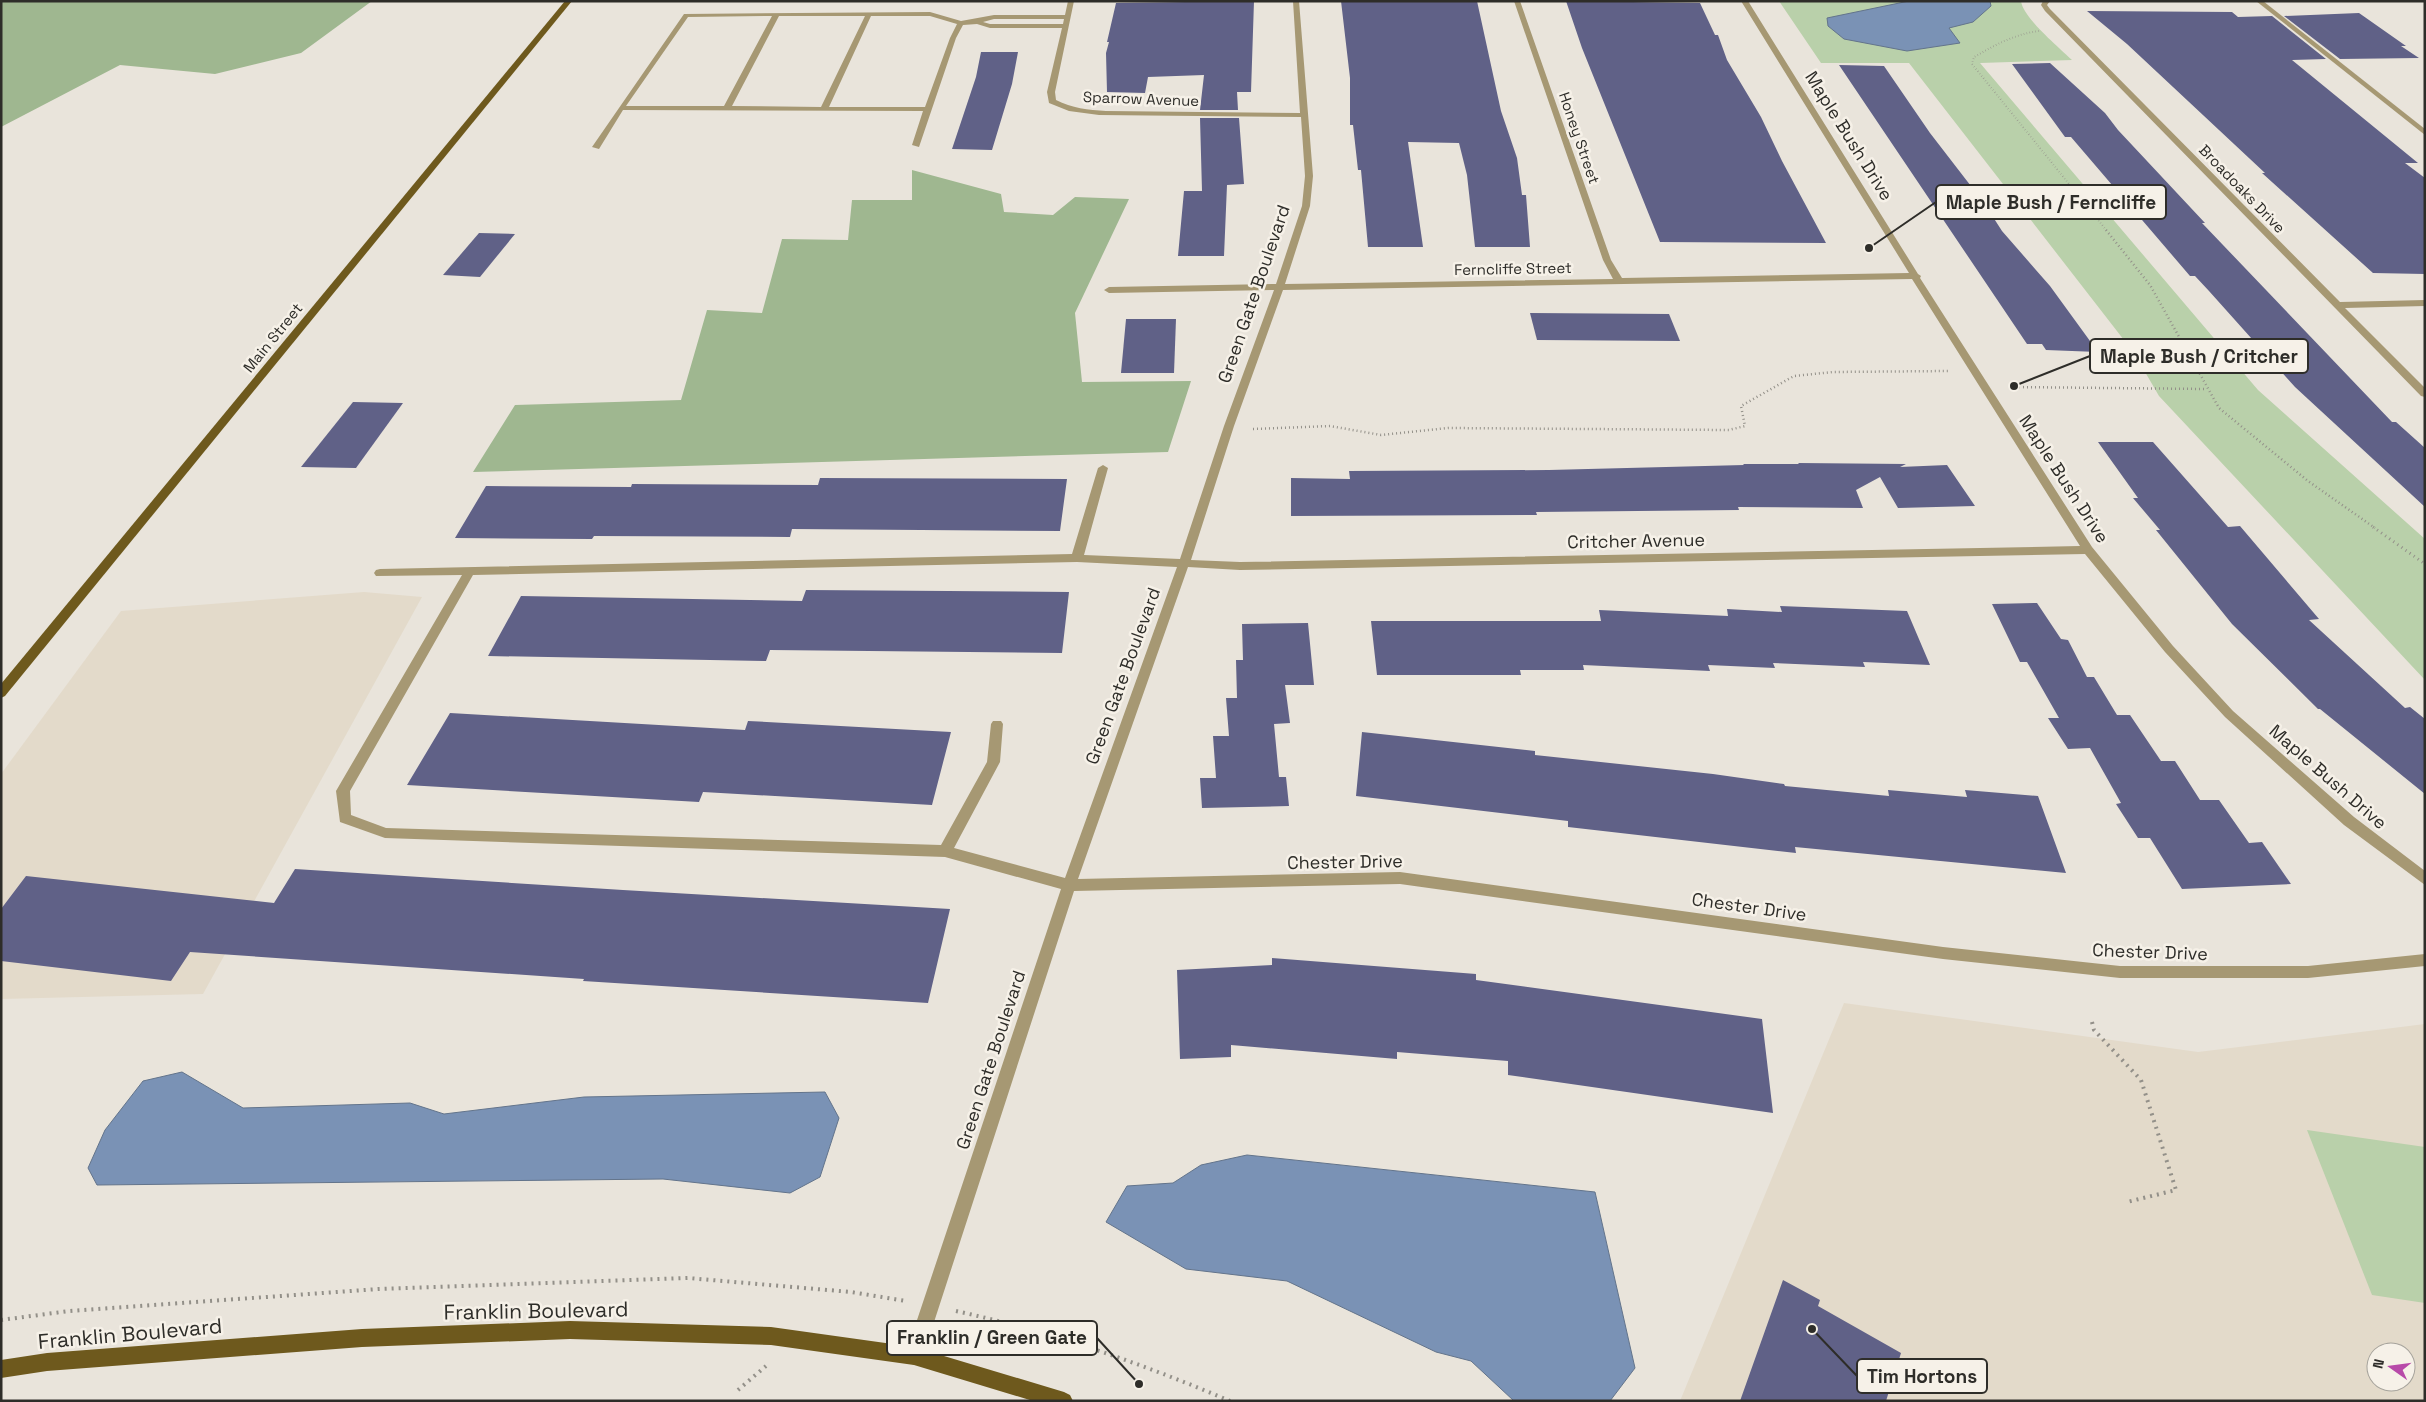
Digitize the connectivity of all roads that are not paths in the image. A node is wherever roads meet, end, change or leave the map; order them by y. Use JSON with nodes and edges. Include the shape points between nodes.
{"nodes":[{"id":1,"x":570,"y":1,"type":"edge"},
{"id":2,"x":1071,"y":1,"type":"edge"},
{"id":3,"x":1296,"y":1,"type":"edge"},
{"id":4,"x":1517,"y":1,"type":"edge"},
{"id":5,"x":1744,"y":1,"type":"edge"},
{"id":6,"x":2047,"y":1,"type":"edge"},
{"id":7,"x":2260,"y":1,"type":"edge"},
{"id":8,"x":776,"y":14,"type":"junction"},
{"id":9,"x":869,"y":14,"type":"junction"},
{"id":10,"x":1068,"y":17,"type":"junction"},
{"id":11,"x":975,"y":22,"type":"junction"},
{"id":12,"x":960,"y":23,"type":"junction"},
{"id":13,"x":1067,"y":26,"type":"junction"},
{"id":14,"x":621,"y":108,"type":"junction"},
{"id":15,"x":727,"y":108,"type":"junction"},
{"id":16,"x":824,"y":108,"type":"junction"},
{"id":17,"x":928,"y":109,"type":"junction"},
{"id":18,"x":1303,"y":115,"type":"junction"},
{"id":19,"x":2425,"y":133,"type":"edge"},
{"id":20,"x":916,"y":146,"type":"dead end"},
{"id":21,"x":596,"y":148,"type":"dead end"},
{"id":22,"x":1917,"y":276,"type":"junction"},
{"id":23,"x":1619,"y":281,"type":"junction"},
{"id":24,"x":1280,"y":289,"type":"junction"},
{"id":25,"x":1109,"y":290,"type":"dead end"},
{"id":26,"x":2425,"y":303,"type":"edge"},
{"id":27,"x":2336,"y":305,"type":"junction"},
{"id":28,"x":2425,"y":394,"type":"edge"},
{"id":29,"x":1103,"y":468,"type":"dead end"},
{"id":30,"x":2088,"y":550,"type":"junction"},
{"id":31,"x":1077,"y":558,"type":"junction"},
{"id":32,"x":1184,"y":564,"type":"junction"},
{"id":33,"x":470,"y":571,"type":"junction"},
{"id":34,"x":380,"y":573,"type":"dead end"},
{"id":35,"x":1,"y":693,"type":"edge"},
{"id":36,"x":997,"y":724,"type":"dead end"},
{"id":37,"x":946,"y":851,"type":"junction"},
{"id":38,"x":2425,"y":879,"type":"edge"},
{"id":39,"x":1069,"y":885,"type":"junction"},
{"id":40,"x":2425,"y":960,"type":"edge"},
{"id":41,"x":914,"y":1356,"type":"junction"},
{"id":42,"x":1,"y":1369,"type":"edge"},
{"id":43,"x":1064,"y":1401,"type":"edge"}],
"edges":[{"from":1,"to":35,"type":"main road","name":"Main Street"},
{"from":2,"to":10,"type":"street","name":"Sparrow Avenue"},
{"from":3,"to":18,"type":"street","name":"Green Gate Boulevard"},
{"from":4,"to":23,"type":"street","name":"Honey Street","via":[[1608,260]]},
{"from":5,"to":22,"type":"street","name":"Maple Bush Drive"},
{"from":6,"to":27,"type":"street","name":"Broadoaks Drive","via":[[2044,5],[2047,10]]},
{"from":7,"to":19,"type":"street"},
{"from":8,"to":9,"type":"street"},
{"from":8,"to":14,"type":"street","via":[[686,15]]},
{"from":8,"to":15,"type":"street"},
{"from":9,"to":12,"type":"street","via":[[930,14]]},
{"from":9,"to":16,"type":"street"},
{"from":10,"to":11,"type":"street","via":[[994,17]]},
{"from":10,"to":13,"type":"street","name":"Sparrow Avenue"},
{"from":11,"to":12,"type":"street"},
{"from":11,"to":13,"type":"street","via":[[990,26]]},
{"from":12,"to":17,"type":"street"},
{"from":13,"to":18,"type":"street","name":"Sparrow Avenue","via":[[1051,92],[1052,101],[1064,108],[1106,113]]},
{"from":14,"to":15,"type":"street"},
{"from":14,"to":21,"type":"street"},
{"from":15,"to":16,"type":"street"},
{"from":16,"to":17,"type":"street"},
{"from":17,"to":20,"type":"street"},
{"from":18,"to":24,"type":"street","name":"Green Gate Boulevard","via":[[1308,176],[1306,206]]},
{"from":22,"to":23,"type":"street","name":"Ferncliffe Street"},
{"from":22,"to":30,"type":"street","name":"Maple Bush Drive"},
{"from":23,"to":24,"type":"street","name":"Ferncliffe Street","via":[[1331,285]]},
{"from":24,"to":25,"type":"street","name":"Ferncliffe Street"},
{"from":24,"to":32,"type":"street","name":"Green Gate Boulevard","via":[[1229,426]]},
{"from":26,"to":27,"type":"street"},
{"from":27,"to":28,"type":"street","name":"Broadoaks Drive"},
{"from":29,"to":31,"type":"street"},
{"from":30,"to":32,"type":"street","name":"Critcher Avenue","via":[[1240,566]]},
{"from":30,"to":38,"type":"street","name":"Maple Bush Drive","via":[[2169,649],[2229,714],[2348,821]]},
{"from":31,"to":32,"type":"street","name":"Critcher Avenue"},
{"from":31,"to":33,"type":"street","name":"Critcher Avenue"},
{"from":32,"to":39,"type":"street","name":"Green Gate Boulevard"},
{"from":33,"to":34,"type":"street","name":"Critcher Avenue"},
{"from":33,"to":37,"type":"street","name":"Chester Drive","via":[[344,791],[344,818],[385,832]]},
{"from":36,"to":37,"type":"street","via":[[993,762]]},
{"from":37,"to":39,"type":"street","name":"Chester Drive"},
{"from":39,"to":40,"type":"street","name":"Chester Drive","via":[[1400,878],[1944,953],[2120,972],[2308,972]]},
{"from":39,"to":41,"type":"street","name":"Green Gate Boulevard"},
{"from":41,"to":42,"type":"main road","name":"Franklin Boulevard","via":[[771,1336],[570,1330],[362,1338],[47,1362]]},
{"from":41,"to":43,"type":"main road","name":"Franklin Boulevard"}]}
